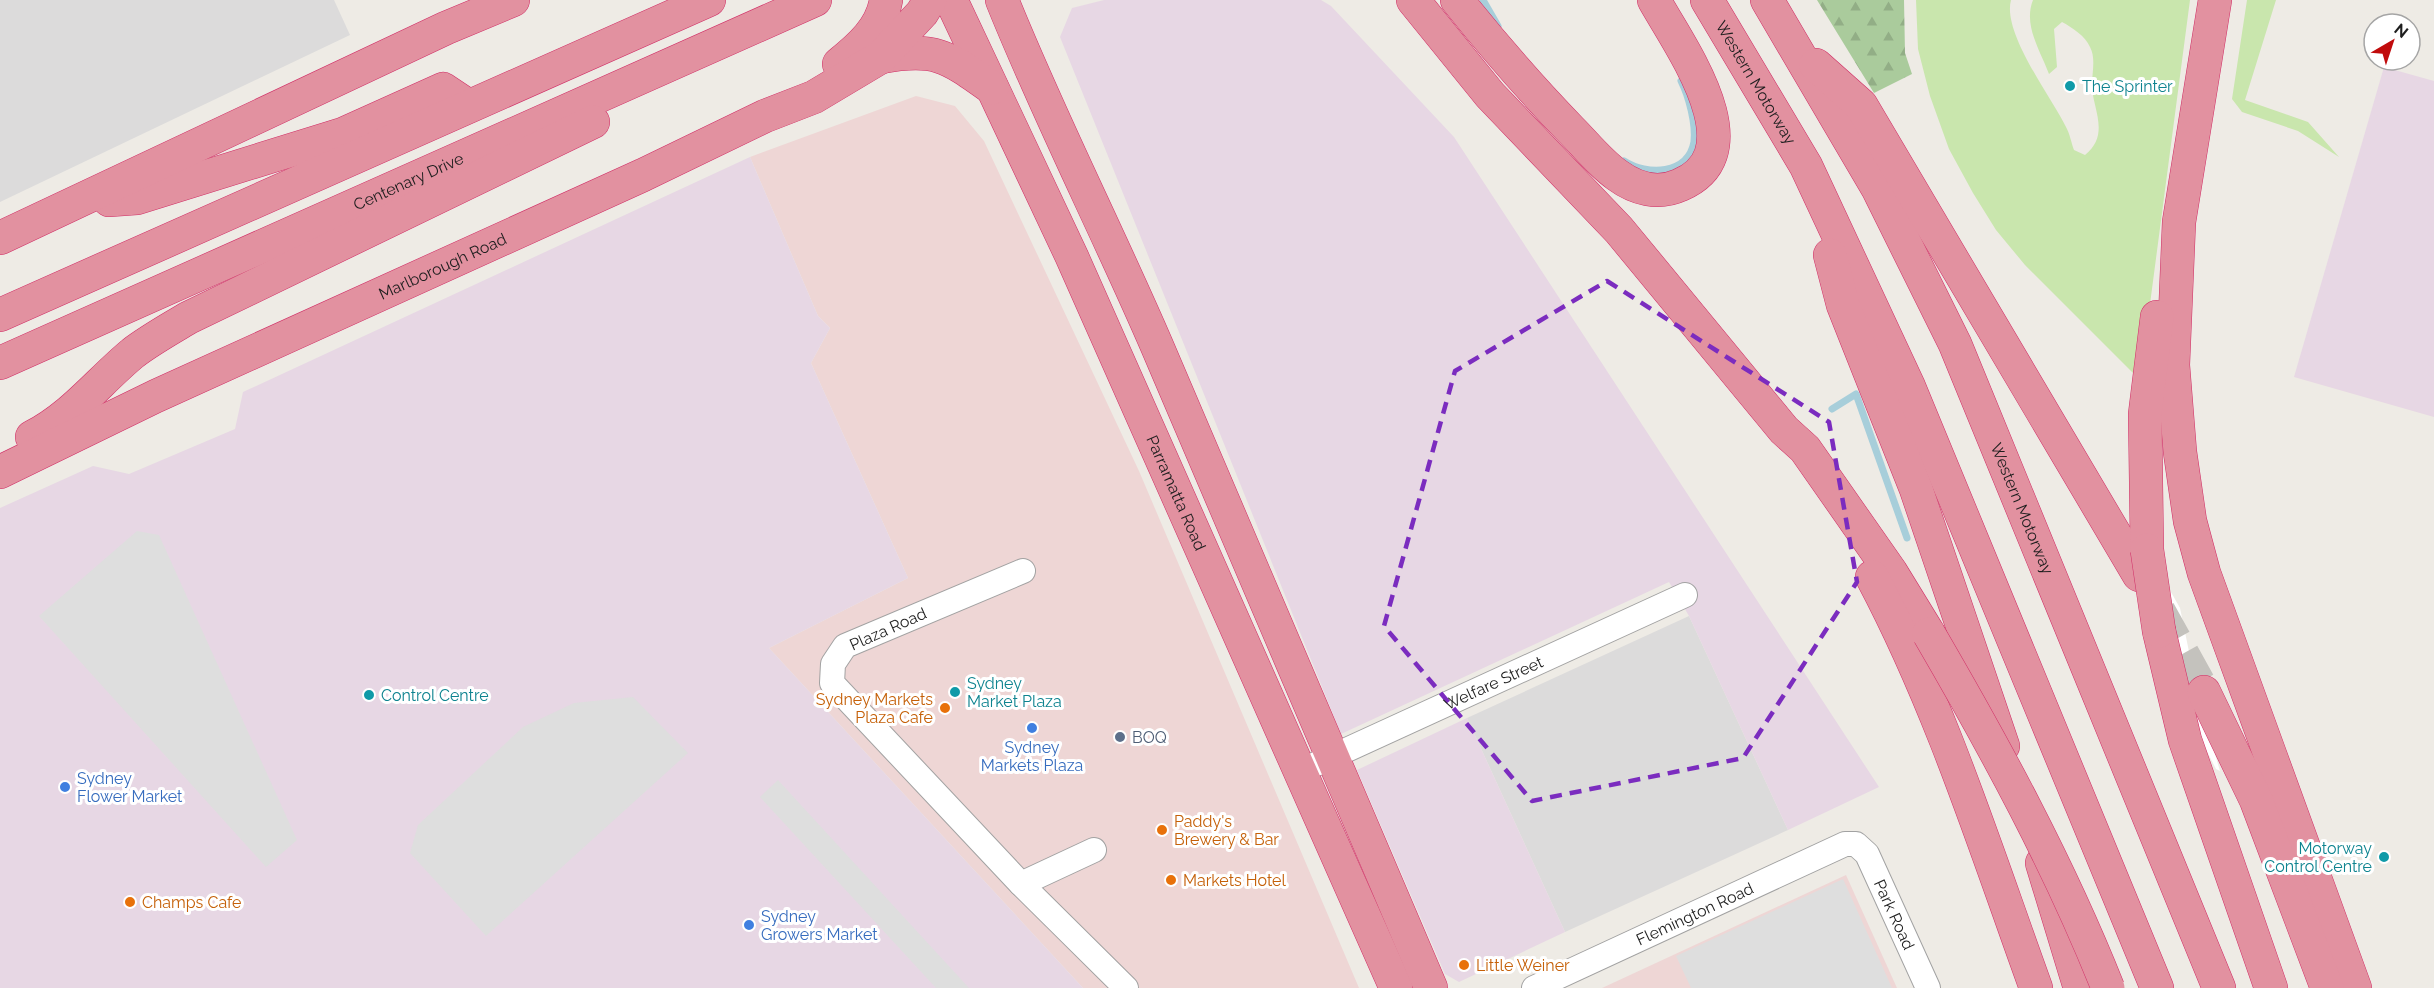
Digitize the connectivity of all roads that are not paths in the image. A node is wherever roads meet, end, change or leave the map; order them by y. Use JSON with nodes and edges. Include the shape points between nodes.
{"nodes":[{"id":1,"x":513,"y":0,"type":"edge"},
{"id":2,"x":709,"y":0,"type":"edge"},
{"id":3,"x":815,"y":0,"type":"edge"},
{"id":4,"x":886,"y":0,"type":"edge"},
{"id":5,"x":930,"y":0,"type":"edge"},
{"id":6,"x":951,"y":0,"type":"edge"},
{"id":7,"x":1002,"y":0,"type":"edge"},
{"id":8,"x":1398,"y":0,"type":"edge"},
{"id":9,"x":1413,"y":0,"type":"edge"},
{"id":10,"x":1457,"y":0,"type":"edge"},
{"id":11,"x":1654,"y":0,"type":"edge"},
{"id":12,"x":1707,"y":0,"type":"edge"},
{"id":13,"x":1767,"y":0,"type":"edge"},
{"id":14,"x":2215,"y":0,"type":"edge"},
{"id":15,"x":1794,"y":45,"type":"junction"},
{"id":16,"x":880,"y":57,"type":"junction"},
{"id":17,"x":672,"y":63,"type":"junction"},
{"id":18,"x":1464,"y":64,"type":"junction"},
{"id":19,"x":992,"y":88,"type":"junction"},
{"id":20,"x":467,"y":105,"type":"junction"},
{"id":21,"x":765,"y":116,"type":"junction"},
{"id":22,"x":1806,"y":166,"type":"junction"},
{"id":23,"x":80,"y":202,"type":"junction"},
{"id":24,"x":2178,"y":222,"type":"junction"},
{"id":25,"x":0,"y":238,"type":"edge"},
{"id":26,"x":0,"y":315,"type":"edge"},
{"id":27,"x":0,"y":363,"type":"edge"},
{"id":28,"x":2161,"y":416,"type":"junction"},
{"id":29,"x":1784,"y":430,"type":"junction"},
{"id":30,"x":0,"y":453,"type":"edge"},
{"id":31,"x":0,"y":472,"type":"edge"},
{"id":32,"x":2143,"y":562,"type":"junction"},
{"id":33,"x":1023,"y":571,"type":"dead end"},
{"id":34,"x":1685,"y":595,"type":"dead end"},
{"id":35,"x":2204,"y":692,"type":"tunnel mouth"},
{"id":36,"x":1330,"y":758,"type":"junction"},
{"id":37,"x":1301,"y":770,"type":"junction"},
{"id":38,"x":1856,"y":844,"type":"joint"},
{"id":39,"x":1094,"y":850,"type":"dead end"},
{"id":40,"x":1021,"y":884,"type":"junction"},
{"id":41,"x":1126,"y":988,"type":"edge"},
{"id":42,"x":1396,"y":988,"type":"edge"},
{"id":43,"x":1431,"y":988,"type":"edge"},
{"id":44,"x":1534,"y":988,"type":"edge"},
{"id":45,"x":1928,"y":988,"type":"edge"},
{"id":46,"x":2036,"y":988,"type":"edge"},
{"id":47,"x":2080,"y":988,"type":"edge"},
{"id":48,"x":2108,"y":988,"type":"edge"},
{"id":49,"x":2157,"y":988,"type":"edge"},
{"id":50,"x":2219,"y":988,"type":"edge"},
{"id":51,"x":2271,"y":988,"type":"edge"},
{"id":52,"x":2327,"y":988,"type":"edge"},
{"id":53,"x":2355,"y":988,"type":"edge"}],
"edges":[{"from":1,"to":23,"type":"highway"},
{"from":2,"to":20,"type":"highway"},
{"from":3,"to":17,"type":"highway","name":"Centenary Drive"},
{"from":4,"to":21,"type":"highway","via":[[880,19],[865,42]]},
{"from":5,"to":16,"type":"highway","name":"Marlborough Road"},
{"from":6,"to":19,"type":"highway","name":"Parramatta Road"},
{"from":7,"to":36,"type":"highway","via":[[1171,378]]},
{"from":8,"to":18,"type":"highway"},
{"from":9,"to":18,"type":"highway"},
{"from":10,"to":11,"type":"highway","via":[[1533,92],[1597,158],[1616,175],[1647,190],[1684,184],[1704,166],[1715,144],[1712,114],[1702,90]]},
{"from":12,"to":22,"type":"highway","name":"Western Motorway"},
{"from":13,"to":15,"type":"highway","name":"Western Motorway"},
{"from":14,"to":24,"type":"highway"},
{"from":15,"to":32,"type":"highway","name":"Western Motorway","via":[[1861,105]]},
{"from":15,"to":50,"type":"highway","name":"Western Motorway","via":[[1878,189],[1955,344]]},
{"from":16,"to":19,"type":"highway","name":"Marlborough Road","via":[[914,51],[940,56],[962,66]]},
{"from":16,"to":21,"type":"highway","name":"Marlborough Road","via":[[814,97]]},
{"from":17,"to":27,"type":"highway","name":"Centenary Drive"},
{"from":17,"to":30,"type":"highway","via":[[605,116],[188,318],[134,352],[51,428]]},
{"from":18,"to":29,"type":"highway","via":[[1619,230]]},
{"from":19,"to":37,"type":"highway","name":"Parramatta Road","via":[[1072,257]]},
{"from":20,"to":23,"type":"highway","via":[[443,89],[344,134],[136,198]]},
{"from":20,"to":26,"type":"highway"},
{"from":21,"to":31,"type":"highway","name":"Marlborough Road","via":[[156,396]]},
{"from":22,"to":47,"type":"highway","name":"Western Motorway","via":[[1844,305],[1938,550],[2027,813]]},
{"from":22,"to":49,"type":"highway","name":"Western Motorway","via":[[1909,387]]},
{"from":23,"to":25,"type":"highway"},
{"from":24,"to":28,"type":"highway","via":[[2173,365]]},
{"from":24,"to":28,"type":"highway","via":[[2147,381]]},
{"from":28,"to":32,"type":"highway"},
{"from":28,"to":53,"type":"highway","via":[[2180,452],[2190,521],[2204,573]]},
{"from":29,"to":46,"type":"highway","via":[[1794,457],[1873,579],[1917,671],[1974,814]]},
{"from":29,"to":48,"type":"highway","bridge":true,"via":[[1805,449],[1891,572],[1986,732],[2055,866]]},
{"from":32,"to":51,"type":"highway","bridge":true,"via":[[2185,740]]},
{"from":33,"to":40,"type":"street","name":"Plaza Road","via":[[845,646],[833,664],[832,683]]},
{"from":34,"to":36,"type":"street","name":"Welfare Street"},
{"from":35,"to":52,"type":"highway","via":[[2256,800]]},
{"from":36,"to":37,"type":"street","name":"Welfare Street"},
{"from":36,"to":43,"type":"highway"},
{"from":37,"to":42,"type":"highway","name":"Parramatta Road"},
{"from":38,"to":44,"type":"street","name":"Flemington Road","via":[[1845,844]]},
{"from":38,"to":45,"type":"street","name":"Park Road","via":[[1867,854]]},
{"from":39,"to":40,"type":"street"},
{"from":40,"to":41,"type":"street","name":"Plaza Road"}]}
